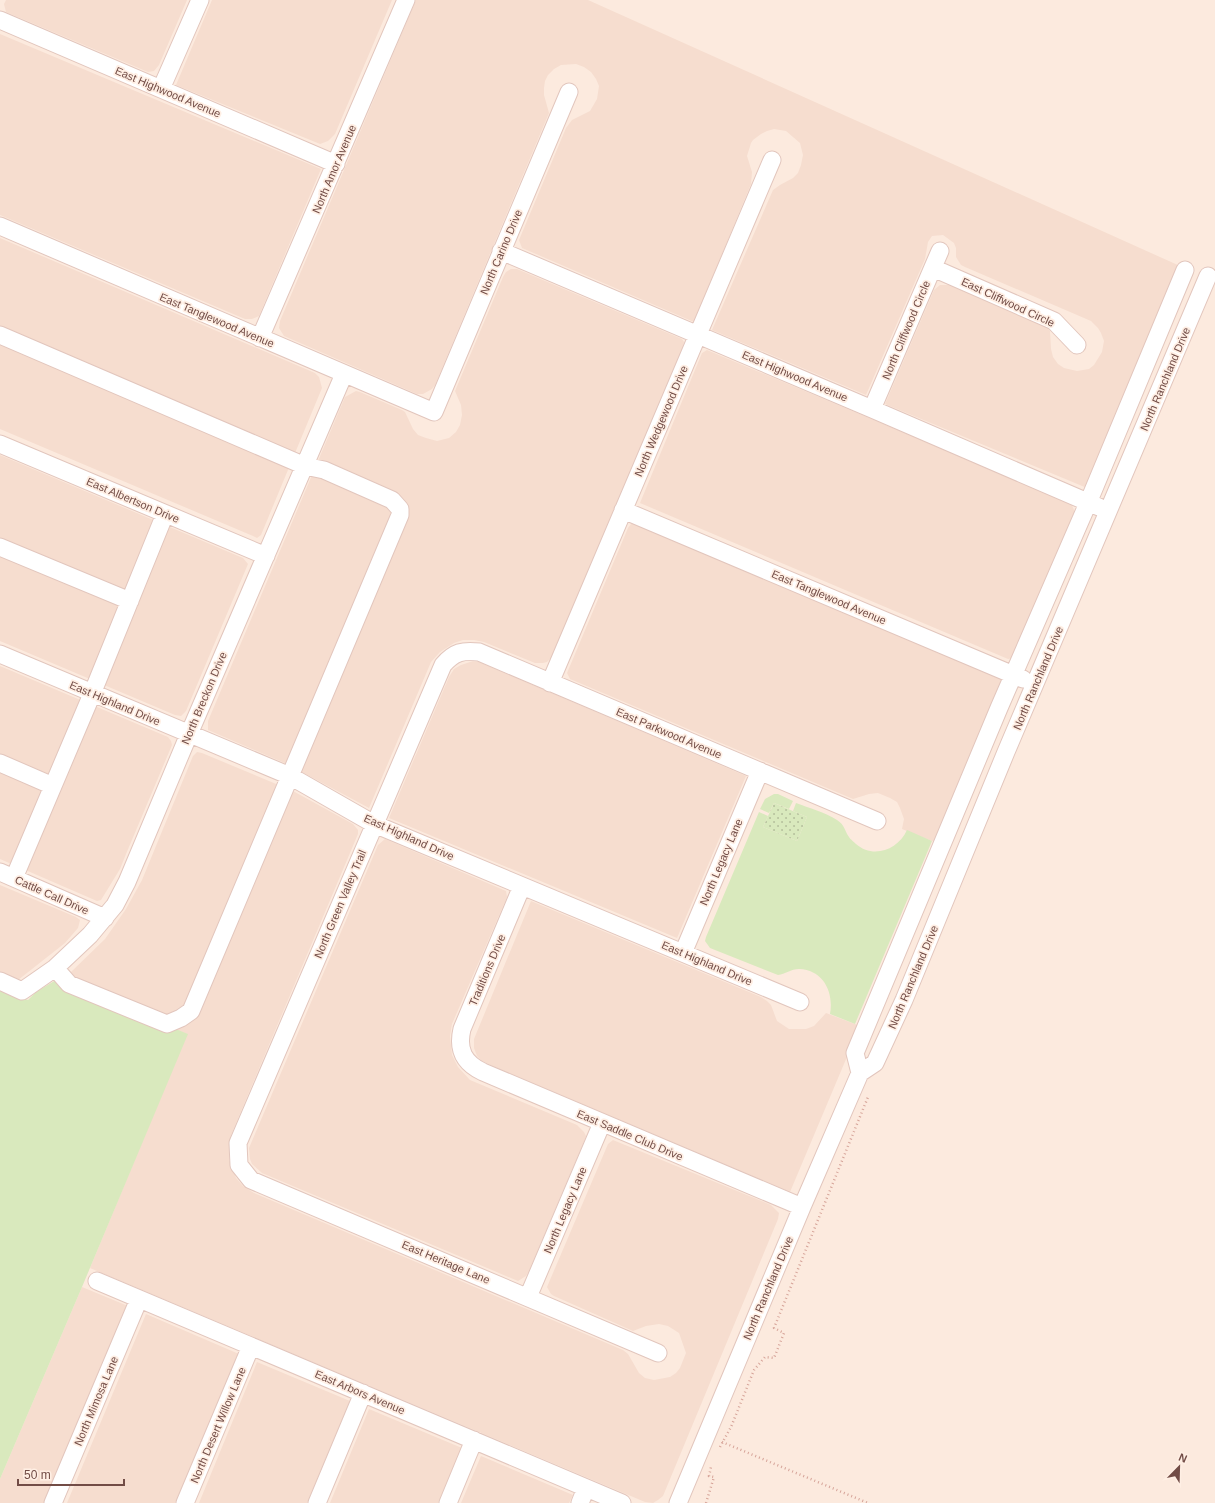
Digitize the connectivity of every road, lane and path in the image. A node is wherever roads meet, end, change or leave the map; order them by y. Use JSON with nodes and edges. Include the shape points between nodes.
{"nodes":[{"id":1,"x":200,"y":0,"type":"edge"},
{"id":2,"x":406,"y":0,"type":"edge"},
{"id":3,"x":0,"y":20,"type":"edge"},
{"id":4,"x":161,"y":89,"type":"junction"},
{"id":5,"x":569,"y":92,"type":"dead end"},
{"id":6,"x":772,"y":160,"type":"dead end"},
{"id":7,"x":336,"y":164,"type":"junction"},
{"id":8,"x":0,"y":226,"type":"edge"},
{"id":9,"x":501,"y":251,"type":"junction"},
{"id":10,"x":940,"y":251,"type":"dead end"},
{"id":11,"x":933,"y":268,"type":"junction"},
{"id":12,"x":1184,"y":270,"type":"dead end"},
{"id":13,"x":1208,"y":276,"type":"dead end"},
{"id":14,"x":0,"y":335,"type":"edge"},
{"id":15,"x":698,"y":336,"type":"junction"},
{"id":16,"x":260,"y":338,"type":"junction"},
{"id":17,"x":1077,"y":345,"type":"dead end"},
{"id":18,"x":344,"y":374,"type":"junction"},
{"id":19,"x":872,"y":409,"type":"junction"},
{"id":20,"x":434,"y":412,"type":"joint"},
{"id":21,"x":0,"y":444,"type":"edge"},
{"id":22,"x":305,"y":466,"type":"junction"},
{"id":23,"x":1088,"y":502,"type":"junction"},
{"id":24,"x":624,"y":510,"type":"junction"},
{"id":25,"x":1109,"y":511,"type":"junction"},
{"id":26,"x":165,"y":514,"type":"junction"},
{"id":27,"x":0,"y":547,"type":"edge"},
{"id":28,"x":266,"y":556,"type":"junction"},
{"id":29,"x":130,"y":601,"type":"junction"},
{"id":30,"x":460,"y":652,"type":"joint"},
{"id":31,"x":0,"y":654,"type":"edge"},
{"id":32,"x":1013,"y":675,"type":"junction"},
{"id":33,"x":550,"y":683,"type":"junction"},
{"id":34,"x":1035,"y":685,"type":"junction"},
{"id":35,"x":92,"y":694,"type":"junction"},
{"id":36,"x":189,"y":734,"type":"junction"},
{"id":37,"x":0,"y":763,"type":"edge"},
{"id":38,"x":760,"y":771,"type":"junction"},
{"id":39,"x":290,"y":776,"type":"junction"},
{"id":40,"x":53,"y":786,"type":"junction"},
{"id":41,"x":877,"y":820,"type":"dead end"},
{"id":42,"x":374,"y":824,"type":"junction"},
{"id":43,"x":7,"y":875,"type":"edge"},
{"id":44,"x":522,"y":886,"type":"junction"},
{"id":45,"x":105,"y":918,"type":"junction"},
{"id":46,"x":683,"y":953,"type":"junction"},
{"id":47,"x":55,"y":968,"type":"junction"},
{"id":48,"x":0,"y":981,"type":"edge"},
{"id":49,"x":800,"y":1002,"type":"dead end"},
{"id":50,"x":464,"y":1056,"type":"joint"},
{"id":51,"x":860,"y":1073,"type":"junction"},
{"id":52,"x":870,"y":1093,"type":"dead end"},
{"id":53,"x":602,"y":1123,"type":"junction"},
{"id":54,"x":239,"y":1165,"type":"joint"},
{"id":55,"x":802,"y":1207,"type":"junction"},
{"id":56,"x":97,"y":1281,"type":"dead end"},
{"id":57,"x":528,"y":1297,"type":"junction"},
{"id":58,"x":139,"y":1299,"type":"junction"},
{"id":59,"x":251,"y":1346,"type":"junction"},
{"id":60,"x":658,"y":1353,"type":"dead end"},
{"id":61,"x":363,"y":1394,"type":"junction"},
{"id":62,"x":474,"y":1440,"type":"junction"},
{"id":63,"x":722,"y":1442,"type":"junction"},
{"id":64,"x":720,"y":1448,"type":"dead end"},
{"id":65,"x":712,"y":1466,"type":"dead end"},
{"id":66,"x":583,"y":1495,"type":"edge"},
{"id":67,"x":53,"y":1503,"type":"edge"},
{"id":68,"x":185,"y":1503,"type":"edge"},
{"id":69,"x":317,"y":1503,"type":"edge"},
{"id":70,"x":448,"y":1503,"type":"edge"},
{"id":71,"x":622,"y":1503,"type":"edge"},
{"id":72,"x":678,"y":1503,"type":"edge"},
{"id":73,"x":706,"y":1503,"type":"edge"},
{"id":74,"x":868,"y":1503,"type":"edge"}],
"edges":[{"from":1,"to":4,"type":"street"},
{"from":2,"to":7,"type":"street","name":"North Amor Avenue"},
{"from":3,"to":4,"type":"street","name":"East Highwood Avenue"},
{"from":4,"to":7,"type":"street","name":"East Highwood Avenue"},
{"from":5,"to":9,"type":"street","name":"North Carino Drive"},
{"from":6,"to":15,"type":"street","name":"North Wedgewood Drive"},
{"from":7,"to":16,"type":"street","name":"North Amor Avenue"},
{"from":8,"to":16,"type":"street","name":"East Tanglewood Avenue"},
{"from":9,"to":15,"type":"street","name":"East Highwood Avenue"},
{"from":9,"to":20,"type":"street","name":"North Carino Drive"},
{"from":10,"to":11,"type":"street","name":"North Cliffwood Circle"},
{"from":11,"to":17,"type":"street","name":"East Cliffwood Circle","via":[[1054,321]]},
{"from":11,"to":19,"type":"street","name":"North Cliffwood Circle"},
{"from":12,"to":23,"type":"street"},
{"from":13,"to":25,"type":"street","name":"North Ranchland Drive"},
{"from":14,"to":22,"type":"street"},
{"from":15,"to":19,"type":"street","name":"East Highwood Avenue"},
{"from":15,"to":24,"type":"street","name":"North Wedgewood Drive"},
{"from":16,"to":18,"type":"street","name":"East Tanglewood Avenue"},
{"from":18,"to":20,"type":"street","name":"East Tanglewood Avenue"},
{"from":18,"to":22,"type":"street","name":"North Breckon Drive"},
{"from":19,"to":23,"type":"street","name":"East Highwood Avenue"},
{"from":21,"to":26,"type":"street","name":"East Albertson Drive"},
{"from":22,"to":28,"type":"street","name":"North Breckon Drive"},
{"from":22,"to":39,"type":"street","via":[[324,470],[392,500],[400,509],[400,515]]},
{"from":23,"to":25,"type":"street","name":"East Highwood Avenue"},
{"from":23,"to":32,"type":"street"},
{"from":24,"to":32,"type":"street","name":"East Tanglewood Avenue"},
{"from":24,"to":33,"type":"street","name":"North Wedgewood Drive"},
{"from":25,"to":34,"type":"street","name":"North Ranchland Drive"},
{"from":26,"to":28,"type":"street","name":"East Albertson Drive"},
{"from":26,"to":29,"type":"street"},
{"from":27,"to":29,"type":"street"},
{"from":28,"to":36,"type":"street","name":"North Breckon Drive"},
{"from":29,"to":35,"type":"street"},
{"from":30,"to":33,"type":"street","name":"East Parkwood Avenue","via":[[479,652]]},
{"from":30,"to":42,"type":"street","name":"North Green Valley Trail","via":[[450,656],[443,665]]},
{"from":31,"to":35,"type":"street","name":"East Highland Drive"},
{"from":32,"to":34,"type":"street","name":"East Tanglewood Avenue"},
{"from":32,"to":51,"type":"street","via":[[855,1053]]},
{"from":33,"to":38,"type":"street","name":"East Parkwood Avenue"},
{"from":34,"to":51,"type":"street","name":"North Ranchland Drive","via":[[876,1063]]},
{"from":35,"to":36,"type":"street","name":"East Highland Drive"},
{"from":35,"to":40,"type":"street"},
{"from":36,"to":39,"type":"street","name":"East Highland Drive"},
{"from":36,"to":45,"type":"street","name":"North Breckon Drive","via":[[127,882]]},
{"from":37,"to":40,"type":"street"},
{"from":38,"to":41,"type":"street","name":"East Parkwood Avenue"},
{"from":38,"to":46,"type":"street","name":"North Legacy Lane"},
{"from":39,"to":42,"type":"street","name":"East Highland Drive"},
{"from":39,"to":47,"type":"street","via":[[191,1011],[167,1024],[70,984]]},
{"from":40,"to":43,"type":"street"},
{"from":42,"to":44,"type":"street","name":"East Highland Drive"},
{"from":42,"to":54,"type":"street","name":"North Green Valley Trail","via":[[238,1143]]},
{"from":43,"to":45,"type":"street","name":"Cattle Call Drive"},
{"from":44,"to":46,"type":"street","name":"East Highland Drive"},
{"from":44,"to":50,"type":"street","name":"Traditions Drive","via":[[462,1029],[460,1038]]},
{"from":45,"to":47,"type":"street","name":"North Breckon Drive"},
{"from":46,"to":49,"type":"street","name":"East Highland Drive"},
{"from":47,"to":48,"type":"street","name":"North Breckon Drive","via":[[22,991]]},
{"from":50,"to":53,"type":"street","name":"East Saddle Club Drive","via":[[468,1063],[483,1072]]},
{"from":51,"to":55,"type":"street","name":"North Ranchland Drive"},
{"from":52,"to":63,"type":"path","via":[[774,1328],[784,1333],[774,1358],[765,1357],[754,1370],[731,1427]]},
{"from":53,"to":55,"type":"street","name":"East Saddle Club Drive"},
{"from":53,"to":57,"type":"street","name":"North Legacy Lane"},
{"from":54,"to":57,"type":"street","name":"East Heritage Lane","via":[[251,1180]]},
{"from":55,"to":72,"type":"street","name":"North Ranchland Drive"},
{"from":56,"to":58,"type":"street","name":"East Arbors Avenue"},
{"from":57,"to":60,"type":"street","name":"East Heritage Lane"},
{"from":58,"to":59,"type":"street","name":"East Arbors Avenue"},
{"from":58,"to":67,"type":"street","name":"North Mimosa Lane"},
{"from":59,"to":61,"type":"street","name":"East Arbors Avenue"},
{"from":59,"to":68,"type":"street","name":"North Desert Willow Lane"},
{"from":61,"to":62,"type":"street","name":"East Arbors Avenue"},
{"from":61,"to":69,"type":"street"},
{"from":62,"to":66,"type":"street","name":"East Arbors Avenue"},
{"from":62,"to":70,"type":"street"},
{"from":63,"to":64,"type":"path"},
{"from":63,"to":74,"type":"path"},
{"from":65,"to":73,"type":"path","via":[[709,1476],[714,1477]]},
{"from":66,"to":71,"type":"street","name":"East Arbors Avenue"}]}
